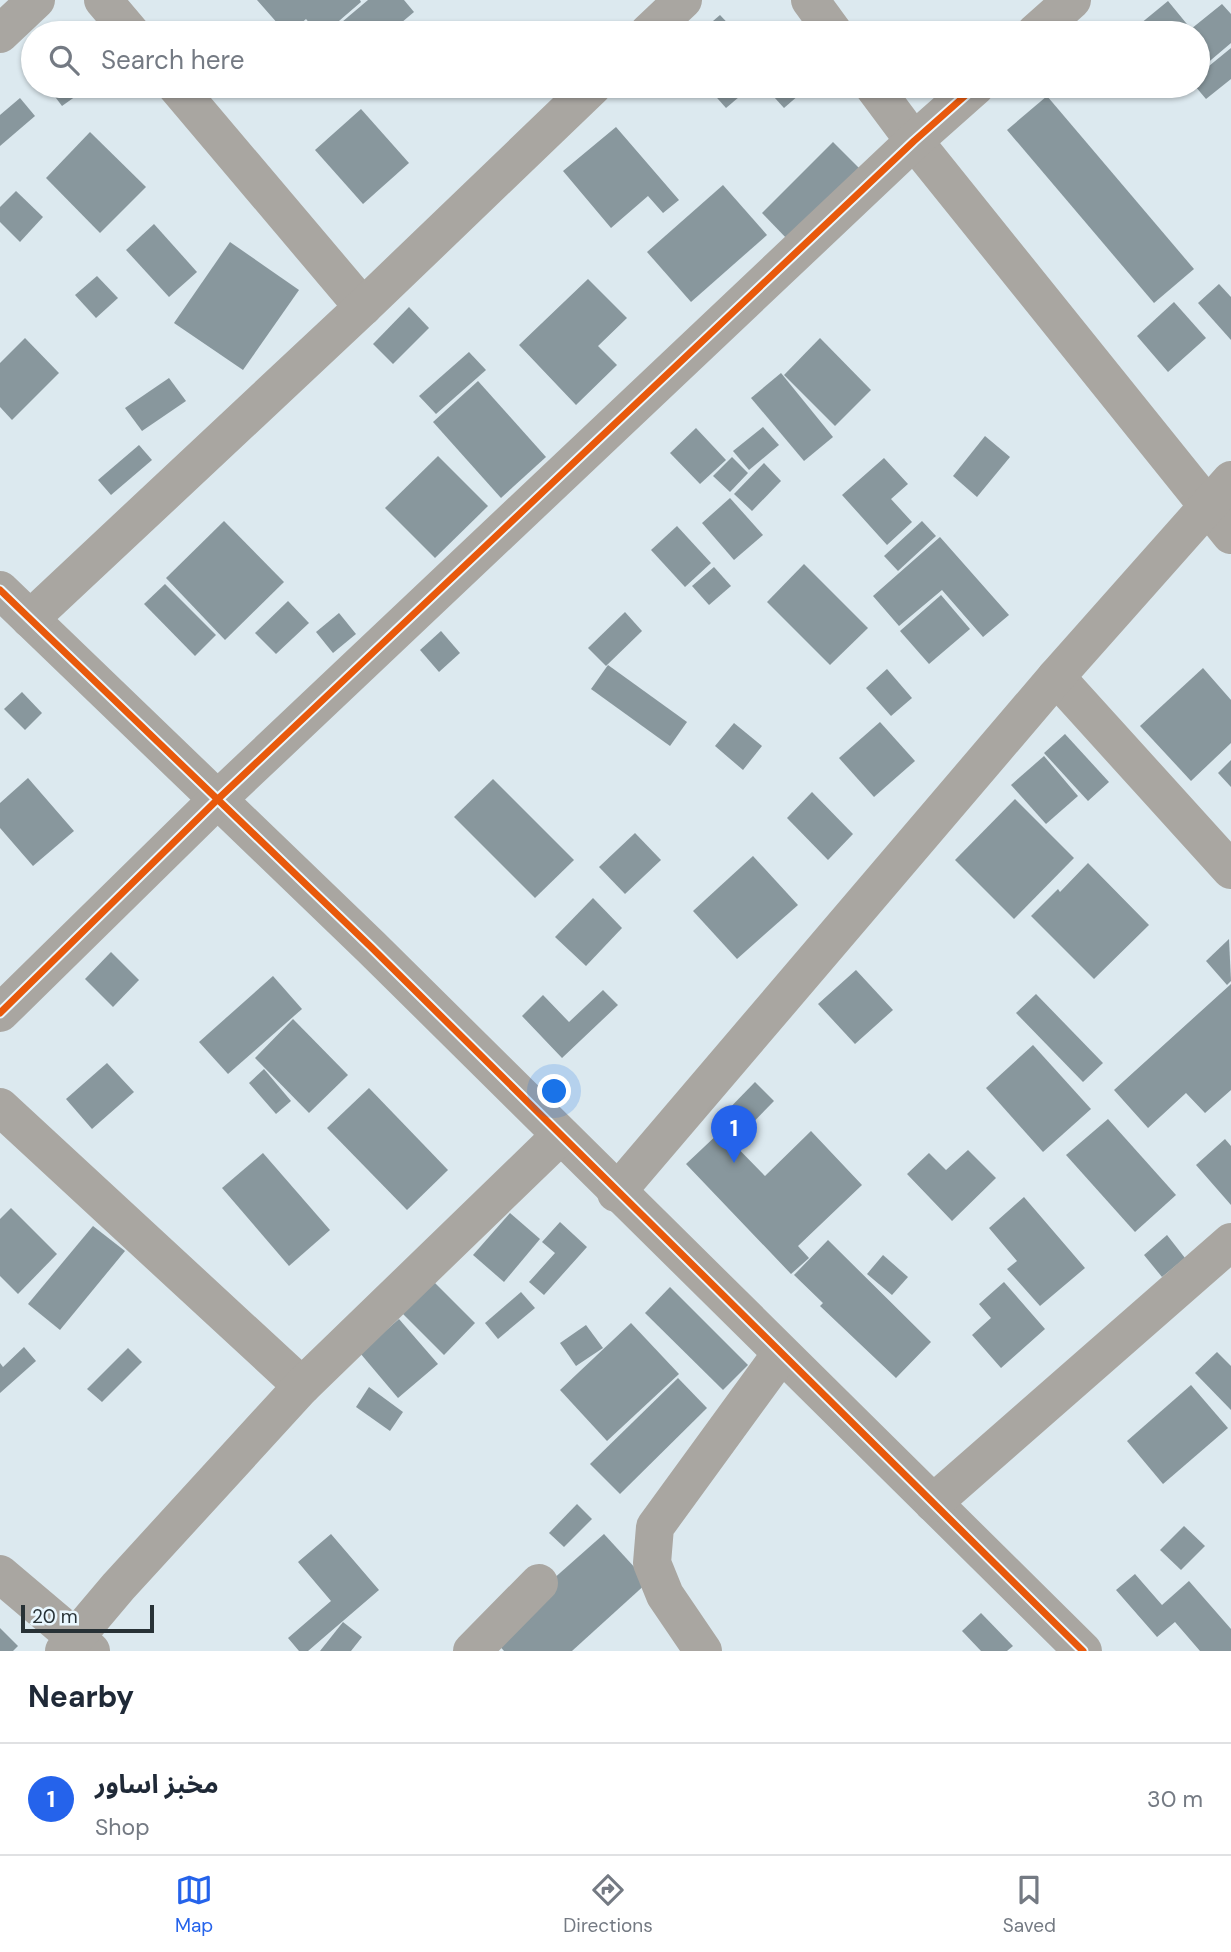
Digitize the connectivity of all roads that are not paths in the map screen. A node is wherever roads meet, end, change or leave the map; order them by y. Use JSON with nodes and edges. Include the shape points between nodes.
{"nodes":[{"id":1,"x":36,"y":0,"type":"edge"},
{"id":2,"x":103,"y":0,"type":"edge"},
{"id":3,"x":683,"y":0,"type":"edge"},
{"id":4,"x":810,"y":0,"type":"edge"},
{"id":5,"x":1072,"y":0,"type":"edge"},
{"id":6,"x":121,"y":21,"type":"edge"},
{"id":7,"x":661,"y":21,"type":"edge"},
{"id":8,"x":825,"y":21,"type":"edge"},
{"id":9,"x":1048,"y":21,"type":"edge"},
{"id":10,"x":0,"y":34,"type":"edge"},
{"id":11,"x":186,"y":98,"type":"edge"},
{"id":12,"x":581,"y":98,"type":"edge"},
{"id":13,"x":882,"y":98,"type":"edge"},
{"id":14,"x":962,"y":98,"type":"edge"},
{"id":15,"x":914,"y":141,"type":"junction"},
{"id":16,"x":363,"y":307,"type":"junction"},
{"id":17,"x":1223,"y":507,"type":"edge"},
{"id":18,"x":0,"y":590,"type":"edge"},
{"id":19,"x":30,"y":619,"type":"junction"},
{"id":20,"x":1056,"y":677,"type":"junction"},
{"id":21,"x":218,"y":799,"type":"junction"},
{"id":22,"x":1231,"y":870,"type":"edge"},
{"id":23,"x":0,"y":1013,"type":"edge"},
{"id":24,"x":0,"y":1107,"type":"edge"},
{"id":25,"x":559,"y":1136,"type":"junction"},
{"id":26,"x":617,"y":1193,"type":"junction"},
{"id":27,"x":1231,"y":1242,"type":"edge"},
{"id":28,"x":781,"y":1354,"type":"junction"},
{"id":29,"x":302,"y":1386,"type":"junction"},
{"id":30,"x":933,"y":1503,"type":"junction"},
{"id":31,"x":0,"y":1574,"type":"edge"},
{"id":32,"x":539,"y":1583,"type":"dead end"},
{"id":33,"x":76,"y":1646,"type":"edge"},
{"id":34,"x":472,"y":1651,"type":"edge"},
{"id":35,"x":703,"y":1651,"type":"edge"},
{"id":36,"x":1083,"y":1651,"type":"edge"}],
"edges":[{"from":1,"to":10,"type":"street"},
{"from":2,"to":6,"type":"street"},
{"from":3,"to":7,"type":"street"},
{"from":4,"to":8,"type":"street"},
{"from":5,"to":9,"type":"street"},
{"from":11,"to":16,"type":"street"},
{"from":12,"to":16,"type":"street"},
{"from":13,"to":15,"type":"street"},
{"from":14,"to":15,"type":"street"},
{"from":15,"to":17,"type":"street"},
{"from":15,"to":21,"type":"street"},
{"from":16,"to":19,"type":"street"},
{"from":17,"to":20,"type":"street"},
{"from":18,"to":19,"type":"street"},
{"from":19,"to":21,"type":"street"},
{"from":20,"to":22,"type":"street"},
{"from":20,"to":26,"type":"street"},
{"from":21,"to":23,"type":"street"},
{"from":21,"to":25,"type":"street"},
{"from":24,"to":29,"type":"street"},
{"from":25,"to":26,"type":"street"},
{"from":25,"to":29,"type":"street"},
{"from":26,"to":28,"type":"street"},
{"from":27,"to":30,"type":"street"},
{"from":28,"to":30,"type":"street"},
{"from":28,"to":35,"type":"street","via":[[655,1527],[652,1563],[660,1584]]},
{"from":29,"to":33,"type":"street"},
{"from":30,"to":36,"type":"street"},
{"from":31,"to":33,"type":"street"},
{"from":32,"to":34,"type":"street"}]}
